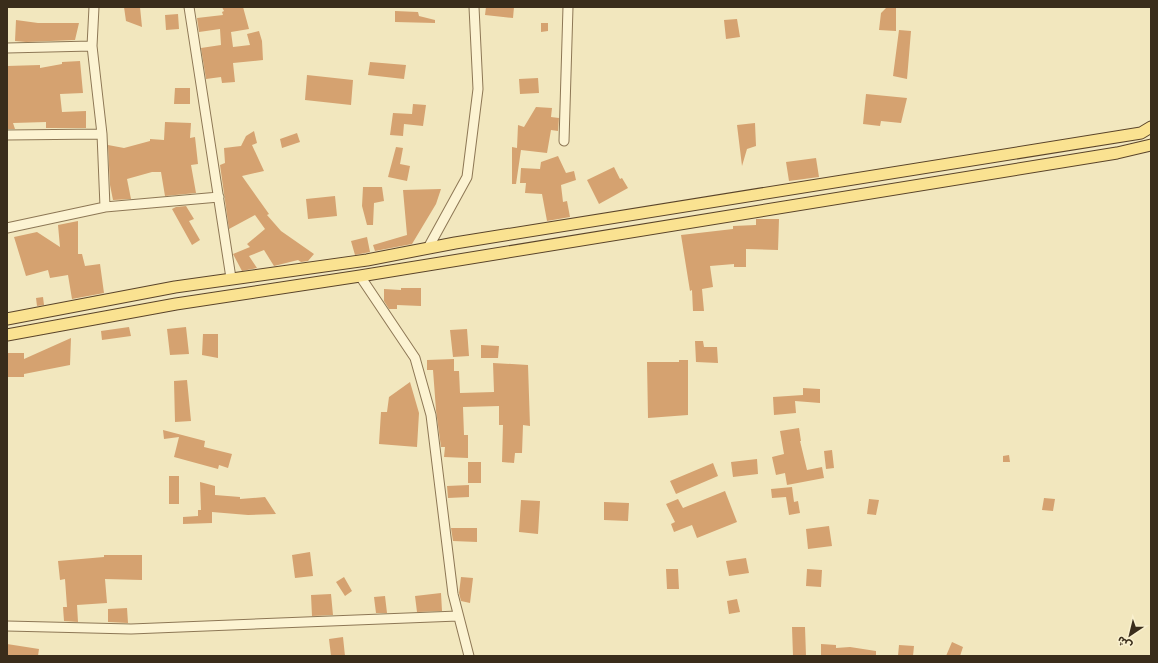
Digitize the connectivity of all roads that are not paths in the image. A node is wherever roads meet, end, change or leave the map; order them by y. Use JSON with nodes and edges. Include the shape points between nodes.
{"nodes":[{"id":1,"x":94,"y":7,"type":"edge"},
{"id":2,"x":189,"y":7,"type":"edge"},
{"id":3,"x":474,"y":7,"type":"edge"},
{"id":4,"x":568,"y":7,"type":"edge"},
{"id":5,"x":92,"y":46,"type":"junction"},
{"id":6,"x":7,"y":48,"type":"edge"},
{"id":7,"x":1151,"y":127,"type":"edge"},
{"id":8,"x":102,"y":134,"type":"junction"},
{"id":9,"x":7,"y":135,"type":"edge"},
{"id":10,"x":564,"y":141,"type":"dead end"},
{"id":11,"x":1151,"y":145,"type":"edge"},
{"id":12,"x":218,"y":197,"type":"junction"},
{"id":13,"x":105,"y":207,"type":"junction"},
{"id":14,"x":7,"y":228,"type":"edge"},
{"id":15,"x":455,"y":243,"type":"junction"},
{"id":16,"x":428,"y":248,"type":"junction"},
{"id":17,"x":460,"y":260,"type":"junction"},
{"id":18,"x":360,"y":276,"type":"junction"},
{"id":19,"x":231,"y":278,"type":"junction"},
{"id":20,"x":175,"y":287,"type":"junction"},
{"id":21,"x":176,"y":304,"type":"junction"},
{"id":22,"x":7,"y":319,"type":"edge"},
{"id":23,"x":7,"y":334,"type":"edge"},
{"id":24,"x":458,"y":616,"type":"junction"},
{"id":25,"x":7,"y":626,"type":"edge"},
{"id":26,"x":469,"y":656,"type":"edge"}],
"edges":[{"from":1,"to":5,"type":"street"},
{"from":2,"to":12,"type":"street"},
{"from":3,"to":16,"type":"street","via":[[478,89],[467,177]]},
{"from":4,"to":10,"type":"street"},
{"from":5,"to":6,"type":"street"},
{"from":5,"to":8,"type":"street"},
{"from":7,"to":15,"type":"main road","via":[[1141,132]]},
{"from":8,"to":9,"type":"street"},
{"from":8,"to":13,"type":"street"},
{"from":11,"to":17,"type":"main road","via":[[1117,153]]},
{"from":12,"to":13,"type":"street"},
{"from":12,"to":19,"type":"street"},
{"from":13,"to":14,"type":"street"},
{"from":15,"to":16,"type":"main road"},
{"from":15,"to":17,"type":"main road"},
{"from":16,"to":19,"type":"main road","via":[[367,260]]},
{"from":17,"to":18,"type":"main road"},
{"from":18,"to":21,"type":"main road"},
{"from":18,"to":24,"type":"street","via":[[415,358],[430,415]]},
{"from":19,"to":20,"type":"main road"},
{"from":20,"to":21,"type":"main road"},
{"from":20,"to":22,"type":"main road"},
{"from":21,"to":23,"type":"main road"},
{"from":24,"to":25,"type":"street","via":[[131,629]]},
{"from":24,"to":26,"type":"street"}]}
